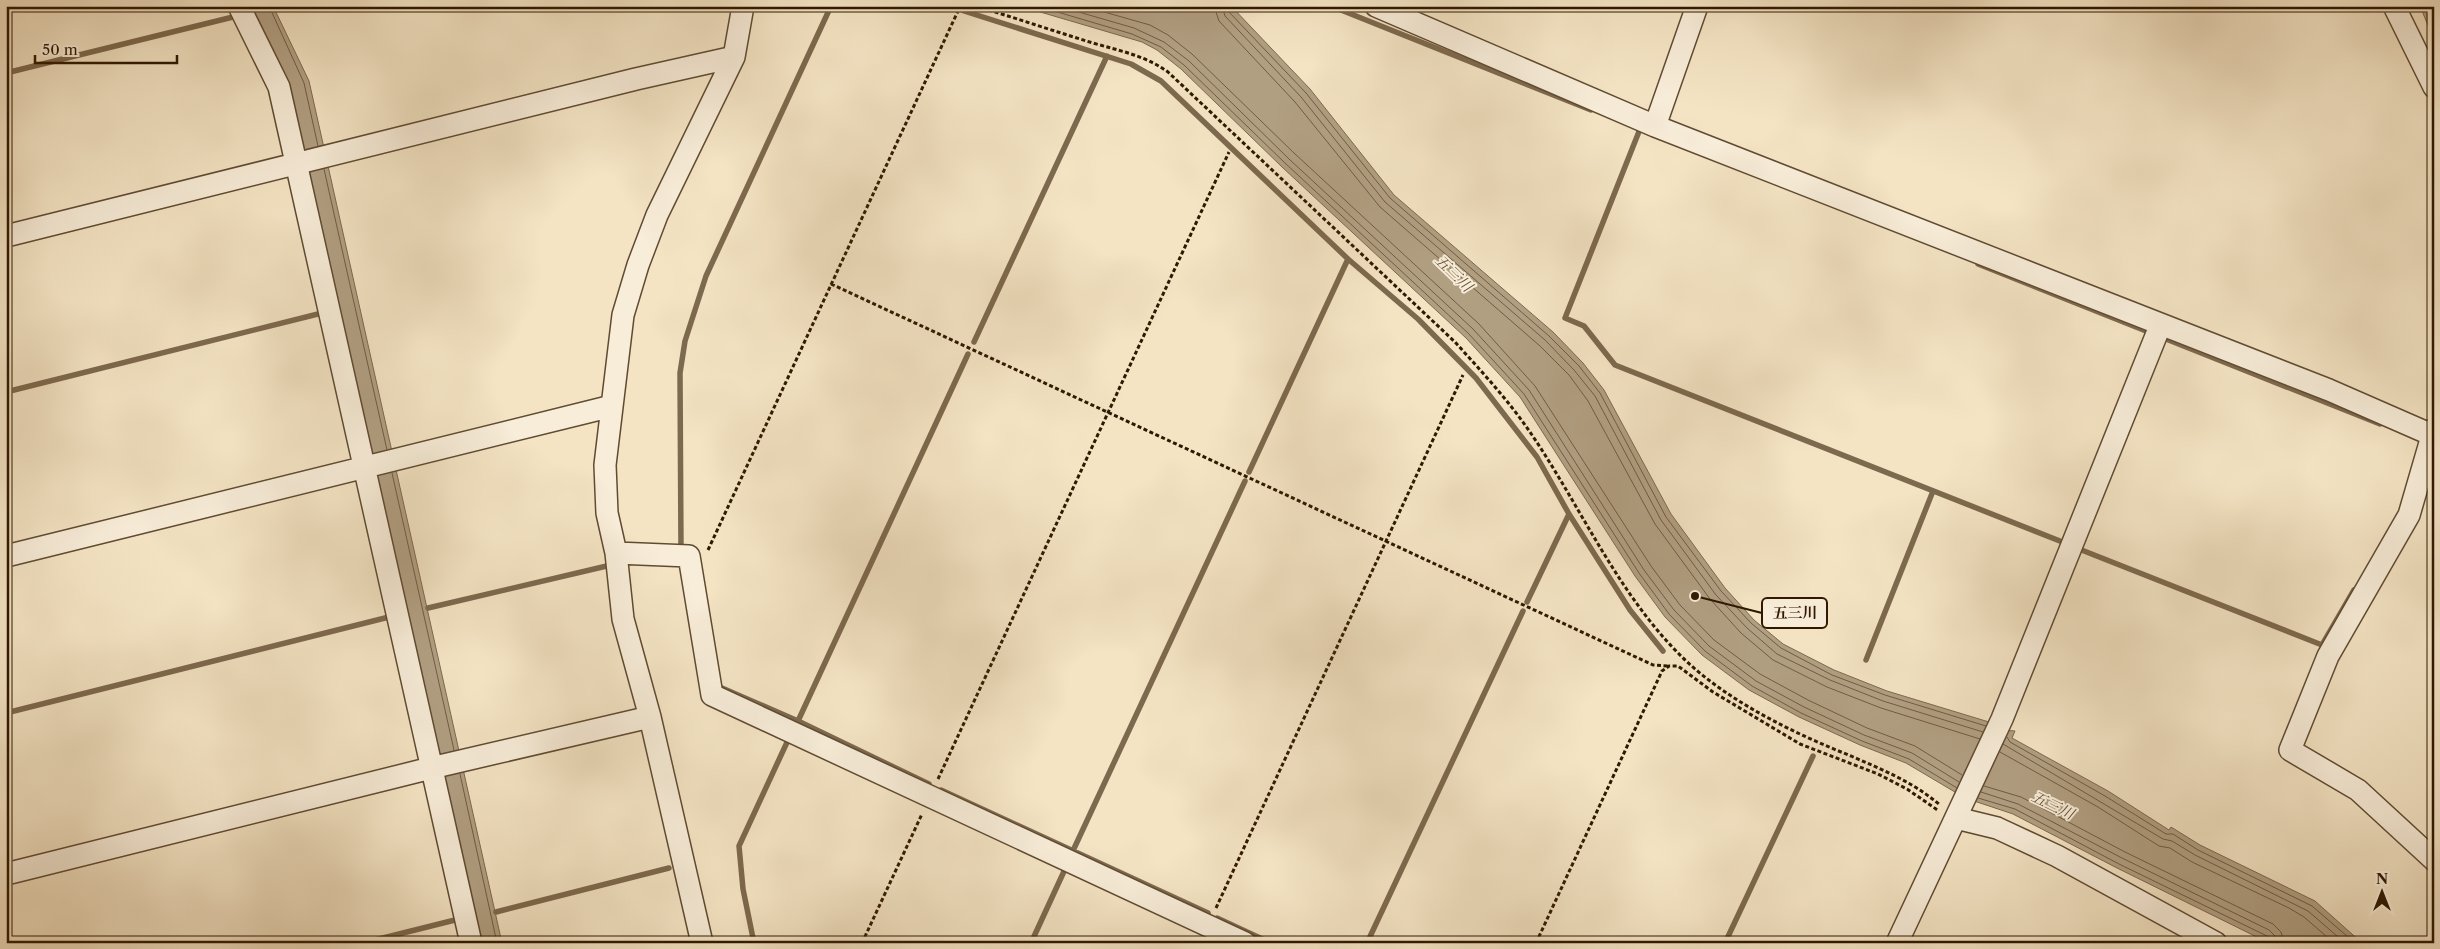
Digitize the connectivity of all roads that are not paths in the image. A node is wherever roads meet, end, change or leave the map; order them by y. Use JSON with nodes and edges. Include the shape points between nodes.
{"nodes":[{"id":1,"x":239,"y":6,"type":"edge"},
{"id":2,"x":743,"y":6,"type":"edge"},
{"id":3,"x":1376,"y":6,"type":"edge"},
{"id":4,"x":1697,"y":6,"type":"edge"},
{"id":5,"x":2394,"y":6,"type":"edge"},
{"id":6,"x":734,"y":57,"type":"junction"},
{"id":7,"x":2434,"y":87,"type":"edge"},
{"id":8,"x":1655,"y":126,"type":"junction"},
{"id":9,"x":297,"y":164,"type":"junction"},
{"id":10,"x":6,"y":236,"type":"edge"},
{"id":11,"x":2160,"y":326,"type":"junction"},
{"id":12,"x":612,"y":406,"type":"junction"},
{"id":13,"x":2433,"y":431,"type":"edge"},
{"id":14,"x":365,"y":466,"type":"junction"},
{"id":15,"x":616,"y":553,"type":"junction"},
{"id":16,"x":6,"y":556,"type":"edge"},
{"id":17,"x":650,"y":717,"type":"junction"},
{"id":18,"x":431,"y":768,"type":"junction"},
{"id":19,"x":1956,"y":818,"type":"junction"},
{"id":20,"x":2434,"y":860,"type":"edge"},
{"id":21,"x":6,"y":874,"type":"edge"},
{"id":22,"x":471,"y":943,"type":"edge"},
{"id":23,"x":702,"y":943,"type":"edge"},
{"id":24,"x":1245,"y":943,"type":"edge"},
{"id":25,"x":1897,"y":943,"type":"edge"},
{"id":26,"x":2216,"y":943,"type":"edge"}],
"edges":[{"from":1,"to":9,"type":"street","via":[[279,87]]},
{"from":2,"to":6,"type":"street"},
{"from":3,"to":8,"type":"street"},
{"from":4,"to":8,"type":"street"},
{"from":5,"to":7,"type":"street"},
{"from":6,"to":9,"type":"street"},
{"from":6,"to":12,"type":"street","via":[[657,215],[638,265],[623,315]]},
{"from":8,"to":11,"type":"street"},
{"from":9,"to":10,"type":"street"},
{"from":9,"to":14,"type":"street"},
{"from":11,"to":13,"type":"street"},
{"from":11,"to":19,"type":"street","via":[[2002,719]]},
{"from":12,"to":14,"type":"street"},
{"from":12,"to":15,"type":"street","via":[[606,475],[607,513]]},
{"from":13,"to":20,"type":"street","via":[[2409,515],[2328,656],[2290,750],[2358,790]]},
{"from":14,"to":16,"type":"street"},
{"from":14,"to":18,"type":"street"},
{"from":15,"to":17,"type":"street","via":[[623,619]]},
{"from":15,"to":24,"type":"street","via":[[689,556],[712,695]]},
{"from":17,"to":18,"type":"street"},
{"from":17,"to":23,"type":"street"},
{"from":18,"to":21,"type":"street"},
{"from":18,"to":22,"type":"street"},
{"from":19,"to":25,"type":"street"},
{"from":19,"to":26,"type":"street","via":[[1997,828],[2057,856]]}]}
